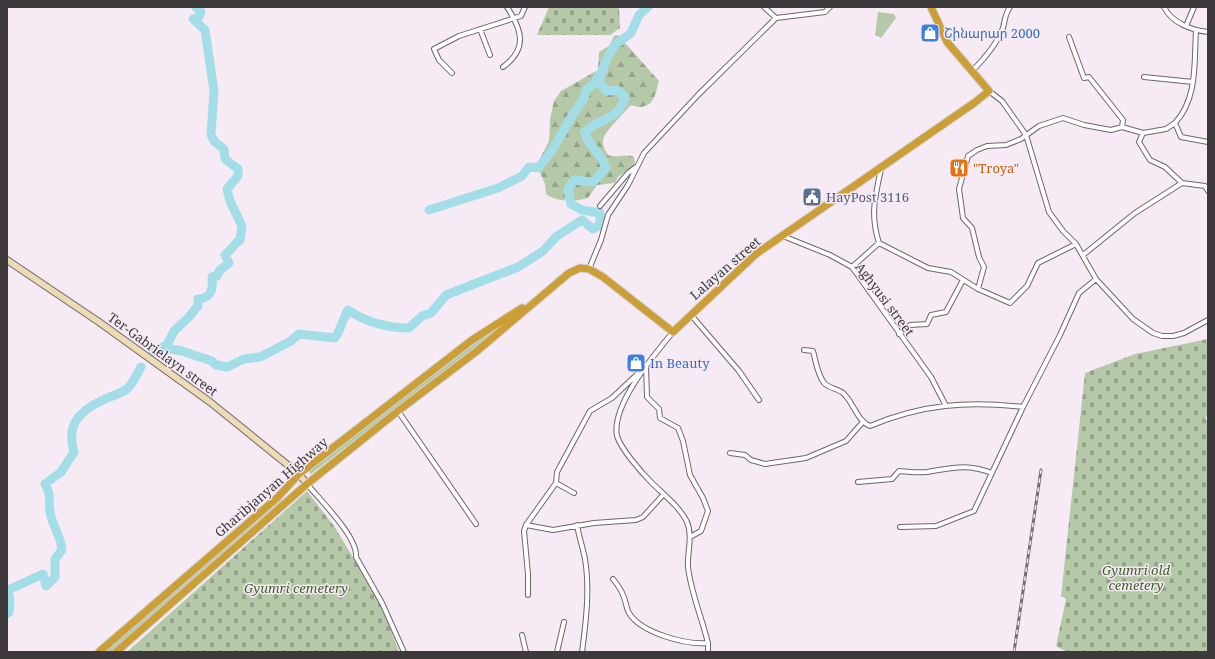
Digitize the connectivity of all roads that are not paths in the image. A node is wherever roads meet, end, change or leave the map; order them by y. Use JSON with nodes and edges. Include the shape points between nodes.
{"nodes":[{"id":1,"x":507,"y":7,"type":"edge"},
{"id":2,"x":525,"y":7,"type":"edge"},
{"id":3,"x":764,"y":7,"type":"edge"},
{"id":4,"x":830,"y":7,"type":"edge"},
{"id":5,"x":931,"y":7,"type":"edge"},
{"id":6,"x":1010,"y":7,"type":"edge"},
{"id":7,"x":1164,"y":7,"type":"edge"},
{"id":8,"x":1194,"y":7,"type":"edge"},
{"id":9,"x":514,"y":18,"type":"junction"},
{"id":10,"x":776,"y":18,"type":"junction"},
{"id":11,"x":1186,"y":26,"type":"junction"},
{"id":12,"x":480,"y":29,"type":"junction"},
{"id":13,"x":1196,"y":30,"type":"junction"},
{"id":14,"x":1208,"y":32,"type":"edge"},
{"id":15,"x":1069,"y":37,"type":"dead end"},
{"id":16,"x":490,"y":55,"type":"dead end"},
{"id":17,"x":503,"y":67,"type":"dead end"},
{"id":18,"x":972,"y":71,"type":"junction"},
{"id":19,"x":452,"y":73,"type":"dead end"},
{"id":20,"x":1144,"y":77,"type":"dead end"},
{"id":21,"x":1193,"y":82,"type":"junction"},
{"id":22,"x":989,"y":91,"type":"junction"},
{"id":23,"x":1175,"y":123,"type":"junction"},
{"id":24,"x":1122,"y":127,"type":"junction"},
{"id":25,"x":1143,"y":133,"type":"junction"},
{"id":26,"x":1026,"y":135,"type":"junction"},
{"id":27,"x":1208,"y":142,"type":"edge"},
{"id":28,"x":882,"y":166,"type":"junction"},
{"id":29,"x":637,"y":167,"type":"junction"},
{"id":30,"x":1182,"y":183,"type":"junction"},
{"id":31,"x":1208,"y":191,"type":"edge"},
{"id":32,"x":600,"y":206,"type":"dead end"},
{"id":33,"x":783,"y":236,"type":"junction"},
{"id":34,"x":879,"y":244,"type":"junction"},
{"id":35,"x":1076,"y":244,"type":"junction"},
{"id":36,"x":1083,"y":255,"type":"junction"},
{"id":37,"x":7,"y":260,"type":"edge"},
{"id":38,"x":852,"y":268,"type":"junction"},
{"id":39,"x":589,"y":269,"type":"junction"},
{"id":40,"x":963,"y":280,"type":"junction"},
{"id":41,"x":1096,"y":280,"type":"junction"},
{"id":42,"x":978,"y":289,"type":"junction"},
{"id":43,"x":544,"y":293,"type":"junction"},
{"id":44,"x":691,"y":314,"type":"junction"},
{"id":45,"x":1208,"y":320,"type":"edge"},
{"id":46,"x":673,"y":332,"type":"junction"},
{"id":47,"x":899,"y":334,"type":"junction"},
{"id":48,"x":804,"y":350,"type":"dead end"},
{"id":49,"x":646,"y":366,"type":"junction"},
{"id":50,"x":759,"y":400,"type":"dead end"},
{"id":51,"x":945,"y":404,"type":"junction"},
{"id":52,"x":1023,"y":407,"type":"junction"},
{"id":53,"x":398,"y":411,"type":"junction"},
{"id":54,"x":862,"y":423,"type":"junction"},
{"id":55,"x":730,"y":453,"type":"dead end"},
{"id":56,"x":992,"y":472,"type":"junction"},
{"id":57,"x":299,"y":474,"type":"junction"},
{"id":58,"x":858,"y":482,"type":"dead end"},
{"id":59,"x":556,"y":483,"type":"junction"},
{"id":60,"x":307,"y":484,"type":"junction"},
{"id":61,"x":574,"y":493,"type":"dead end"},
{"id":62,"x":663,"y":495,"type":"junction"},
{"id":63,"x":476,"y":524,"type":"dead end"},
{"id":64,"x":526,"y":525,"type":"junction"},
{"id":65,"x":577,"y":525,"type":"junction"},
{"id":66,"x":900,"y":527,"type":"dead end"},
{"id":67,"x":690,"y":537,"type":"junction"},
{"id":68,"x":613,"y":579,"type":"dead end"},
{"id":69,"x":528,"y":595,"type":"dead end"},
{"id":70,"x":564,"y":622,"type":"dead end"},
{"id":71,"x":522,"y":634,"type":"dead end"},
{"id":72,"x":708,"y":644,"type":"junction"},
{"id":73,"x":99,"y":652,"type":"edge"},
{"id":74,"x":116,"y":652,"type":"edge"},
{"id":75,"x":404,"y":652,"type":"edge"},
{"id":76,"x":526,"y":652,"type":"edge"},
{"id":77,"x":557,"y":652,"type":"edge"},
{"id":78,"x":582,"y":652,"type":"edge"},
{"id":79,"x":708,"y":652,"type":"edge"}],
"edges":[{"from":1,"to":9,"type":"street"},
{"from":2,"to":9,"type":"street","via":[[521,16]]},
{"from":3,"to":10,"type":"street"},
{"from":4,"to":10,"type":"street","via":[[825,12]]},
{"from":5,"to":18,"type":"highway","via":[[947,42]]},
{"from":6,"to":18,"type":"street","via":[[1003,28],[986,57]]},
{"from":7,"to":11,"type":"street"},
{"from":8,"to":11,"type":"street"},
{"from":9,"to":12,"type":"street"},
{"from":9,"to":17,"type":"street","via":[[521,38],[515,59]]},
{"from":10,"to":29,"type":"street","via":[[644,153]]},
{"from":11,"to":13,"type":"street"},
{"from":12,"to":16,"type":"street"},
{"from":12,"to":19,"type":"street","via":[[434,49],[439,60]]},
{"from":13,"to":14,"type":"street"},
{"from":13,"to":21,"type":"street"},
{"from":15,"to":24,"type":"street","via":[[1083,69],[1084,78],[1089,77],[1123,120]]},
{"from":18,"to":22,"type":"highway"},
{"from":20,"to":21,"type":"street"},
{"from":21,"to":23,"type":"street","via":[[1191,96]]},
{"from":22,"to":26,"type":"street","via":[[1002,102]]},
{"from":22,"to":28,"type":"highway","name":"Lalayan street"},
{"from":23,"to":25,"type":"street","via":[[1166,129]]},
{"from":23,"to":27,"type":"street","via":[[1181,137]]},
{"from":24,"to":25,"type":"street"},
{"from":24,"to":26,"type":"street","via":[[1110,130],[1063,118],[1039,126]]},
{"from":25,"to":30,"type":"street","via":[[1140,142],[1150,160],[1165,167]]},
{"from":26,"to":35,"type":"street","via":[[1050,212],[1063,232]]},
{"from":26,"to":42,"type":"street","via":[[1006,144],[987,146],[968,156],[960,189],[963,218],[972,228],[984,267]]},
{"from":28,"to":33,"type":"highway","name":"Lalayan street"},
{"from":28,"to":34,"type":"street","via":[[873,209]]},
{"from":29,"to":32,"type":"street","via":[[628,172]]},
{"from":29,"to":39,"type":"street","via":[[608,215]]},
{"from":30,"to":31,"type":"street","via":[[1205,186]]},
{"from":30,"to":36,"type":"street","via":[[1135,213]]},
{"from":33,"to":38,"type":"street","name":"Aghyusi street"},
{"from":33,"to":44,"type":"highway","name":"Lalayan street","via":[[756,254]]},
{"from":34,"to":38,"type":"street"},
{"from":34,"to":40,"type":"street","via":[[928,268],[951,272]]},
{"from":35,"to":36,"type":"street"},
{"from":35,"to":42,"type":"street","via":[[1038,263],[1027,286],[1010,303]]},
{"from":36,"to":41,"type":"street"},
{"from":37,"to":57,"type":"main road","name":"Ter-Gabrielayn street","via":[[100,322],[204,397]]},
{"from":38,"to":47,"type":"street","name":"Aghyusi street"},
{"from":39,"to":43,"type":"highway","name":"Gharibjanyan Highway","via":[[580,268],[569,273]]},
{"from":39,"to":46,"type":"highway"},
{"from":40,"to":42,"type":"street"},
{"from":40,"to":47,"type":"street","via":[[946,312],[931,315],[927,324],[910,325]]},
{"from":41,"to":45,"type":"street","via":[[1133,319],[1162,336],[1184,333]]},
{"from":41,"to":52,"type":"street","via":[[1079,293]]},
{"from":43,"to":53,"type":"highway","name":"Gharibjanyan Highway","via":[[477,352]]},
{"from":43,"to":57,"type":"highway","name":"Gharibjanyan Highway","via":[[472,340]]},
{"from":44,"to":46,"type":"highway","name":"Lalayan street"},
{"from":44,"to":50,"type":"street","via":[[739,371]]},
{"from":46,"to":49,"type":"street","name":"Lalayan street"},
{"from":47,"to":51,"type":"street","name":"Aghyusi street","via":[[931,377]]},
{"from":48,"to":54,"type":"street","via":[[813,351],[818,371],[825,384],[843,393]]},
{"from":49,"to":59,"type":"street","name":"Lalayan street","via":[[612,398],[590,411],[557,472]]},
{"from":49,"to":62,"type":"street","name":"Lalayan street","via":[[619,409],[618,436],[625,450]]},
{"from":49,"to":67,"type":"street","via":[[647,397],[659,409],[660,418],[678,428],[690,475],[708,511],[701,531]]},
{"from":51,"to":52,"type":"street"},
{"from":51,"to":54,"type":"street","via":[[890,417],[870,426]]},
{"from":52,"to":56,"type":"street"},
{"from":53,"to":60,"type":"highway","name":"Gharibjanyan Highway"},
{"from":53,"to":63,"type":"street"},
{"from":54,"to":55,"type":"street","via":[[846,441],[806,458],[765,464]]},
{"from":56,"to":58,"type":"street","via":[[982,468],[952,466],[926,472],[899,471],[892,479]]},
{"from":56,"to":66,"type":"street","via":[[974,511],[936,526]]},
{"from":57,"to":60,"type":"main road","name":"Ter-Gabrielayn street"},
{"from":57,"to":73,"type":"highway","name":"Gharibjanyan Highway","via":[[278,497]]},
{"from":59,"to":61,"type":"street"},
{"from":59,"to":64,"type":"street","name":"Lalayan street"},
{"from":60,"to":74,"type":"highway","name":"Gharibjanyan Highway"},
{"from":60,"to":75,"type":"street","via":[[340,523],[356,550],[356,557],[382,603]]},
{"from":62,"to":65,"type":"street","via":[[643,518]]},
{"from":62,"to":67,"type":"street","name":"Lalayan street","via":[[683,514]]},
{"from":64,"to":65,"type":"street","via":[[553,530]]},
{"from":64,"to":69,"type":"street","via":[[524,530]]},
{"from":65,"to":78,"type":"street","via":[[585,559],[586,609]]},
{"from":67,"to":72,"type":"street","name":"Lalayan street","via":[[690,581]]},
{"from":68,"to":72,"type":"street","via":[[623,595],[628,612],[637,623],[670,637]]},
{"from":70,"to":77,"type":"street"},
{"from":71,"to":76,"type":"street"},
{"from":72,"to":79,"type":"street","name":"Lalayan street"}]}
